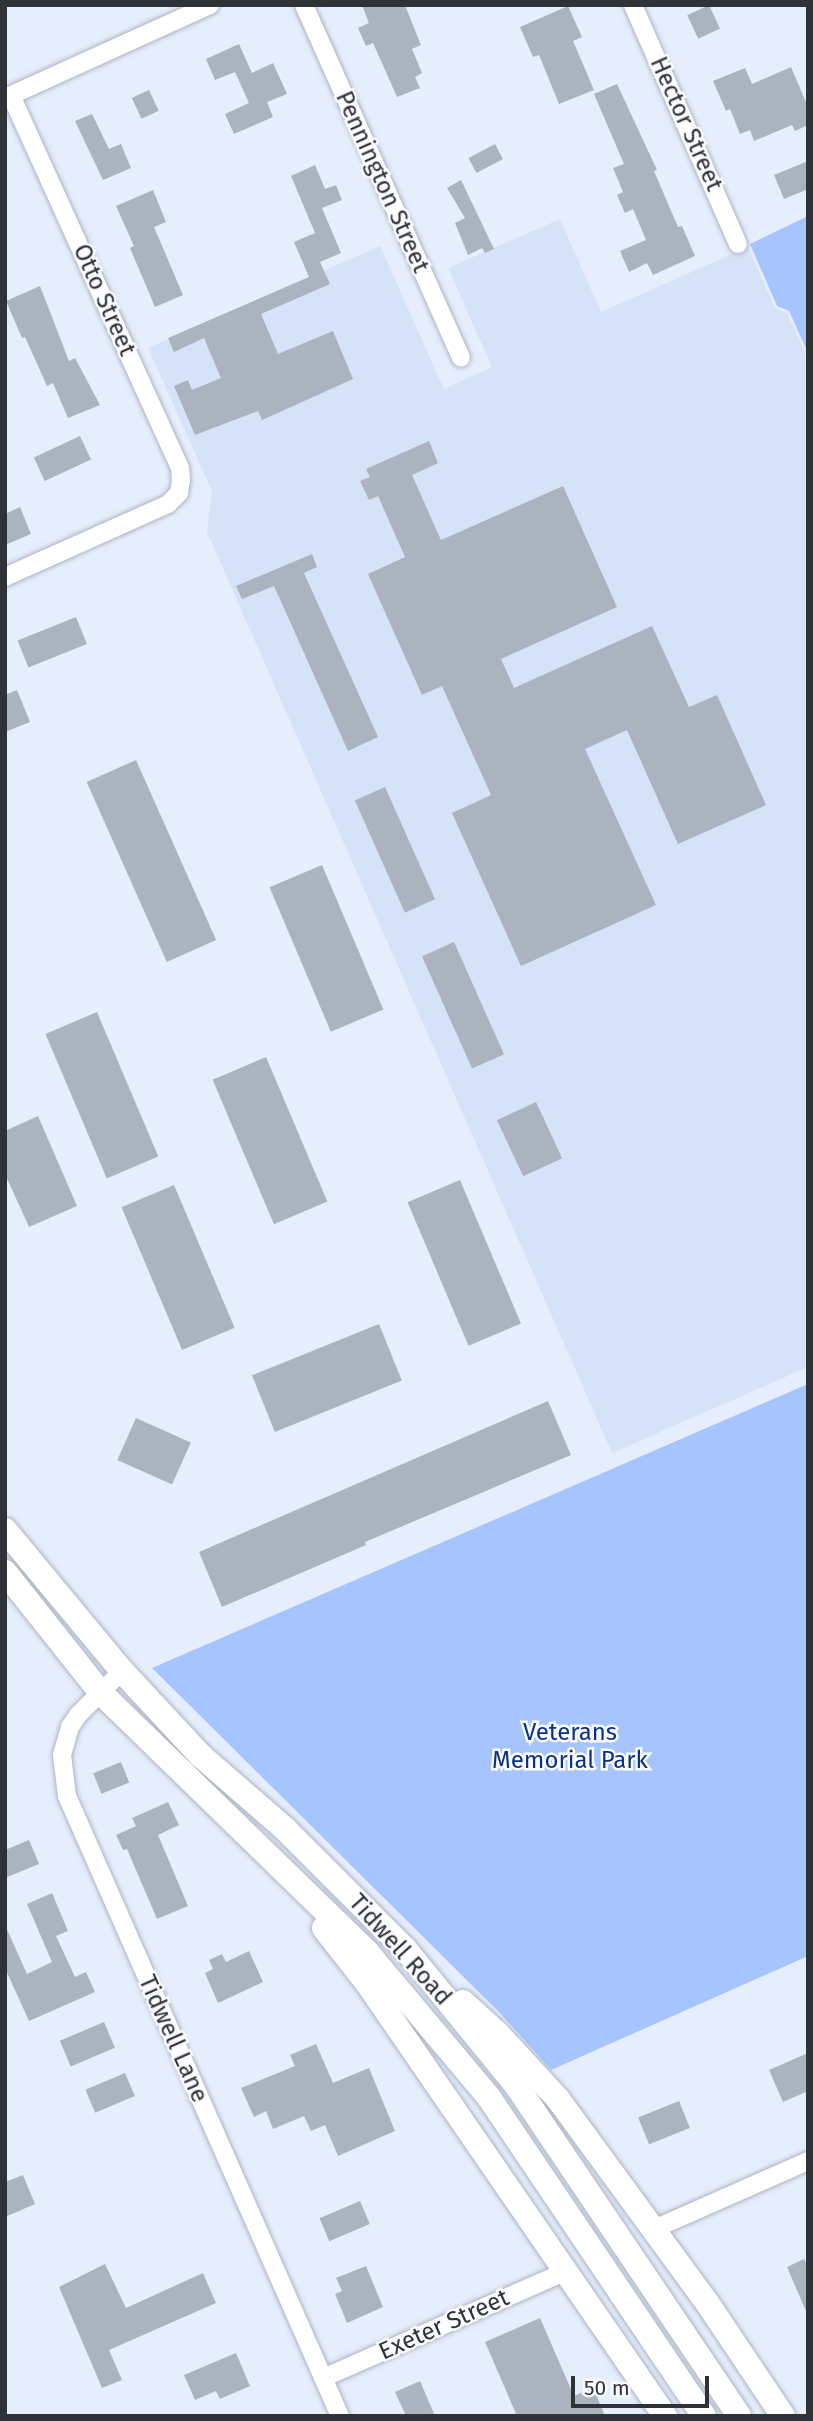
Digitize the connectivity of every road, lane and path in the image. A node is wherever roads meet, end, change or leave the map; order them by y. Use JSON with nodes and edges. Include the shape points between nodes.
{"nodes":[{"id":1,"x":210,"y":5,"type":"edge"},
{"id":2,"x":304,"y":5,"type":"edge"},
{"id":3,"x":633,"y":5,"type":"edge"},
{"id":4,"x":8,"y":96,"type":"edge"},
{"id":5,"x":738,"y":244,"type":"dead end"},
{"id":6,"x":461,"y":358,"type":"dead end"},
{"id":7,"x":5,"y":577,"type":"edge"},
{"id":8,"x":5,"y":1530,"type":"edge"},
{"id":9,"x":5,"y":1572,"type":"edge"},
{"id":10,"x":122,"y":1671,"type":"junction"},
{"id":11,"x":100,"y":1692,"type":"junction"},
{"id":12,"x":262,"y":1847,"type":"junction"},
{"id":13,"x":405,"y":1949,"type":"junction"},
{"id":14,"x":808,"y":2161,"type":"edge"},
{"id":15,"x":654,"y":2229,"type":"junction"},
{"id":16,"x":565,"y":2272,"type":"junction"},
{"id":17,"x":323,"y":2378,"type":"junction"},
{"id":18,"x":340,"y":2416,"type":"edge"},
{"id":19,"x":665,"y":2416,"type":"edge"},
{"id":20,"x":704,"y":2416,"type":"edge"},
{"id":21,"x":738,"y":2416,"type":"edge"},
{"id":22,"x":783,"y":2416,"type":"edge"}],
"edges":[{"from":1,"to":4,"type":"street"},
{"from":2,"to":6,"type":"street","name":"Pennington Street"},
{"from":3,"to":5,"type":"street","name":"Hector Street"},
{"from":4,"to":7,"type":"street","name":"Otto Street","via":[[180,468],[179,494],[168,504]]},
{"from":8,"to":10,"type":"main road","name":"Tidwell Road"},
{"from":9,"to":11,"type":"main road","name":"Tidwell Road"},
{"from":10,"to":11,"type":"street","name":"Tidwell Lane"},
{"from":10,"to":13,"type":"main road","name":"Tidwell Road","via":[[200,1755],[285,1829]]},
{"from":11,"to":12,"type":"main road","name":"Tidwell Road"},
{"from":11,"to":17,"type":"street","name":"Tidwell Lane","via":[[78,1715],[65,1741],[62,1770],[67,1796]]},
{"from":12,"to":16,"type":"main road","via":[[367,1983]]},
{"from":12,"to":20,"type":"main road","name":"Tidwell Road","via":[[368,1952],[488,2096]]},
{"from":13,"to":15,"type":"main road","via":[[498,2034],[558,2099]]},
{"from":13,"to":21,"type":"main road","name":"Tidwell Road","via":[[516,2085]]},
{"from":14,"to":15,"type":"street"},
{"from":15,"to":22,"type":"main road"},
{"from":16,"to":17,"type":"street","name":"Exeter Street"},
{"from":16,"to":19,"type":"main road"},
{"from":17,"to":18,"type":"street","name":"Tidwell Lane"}]}
